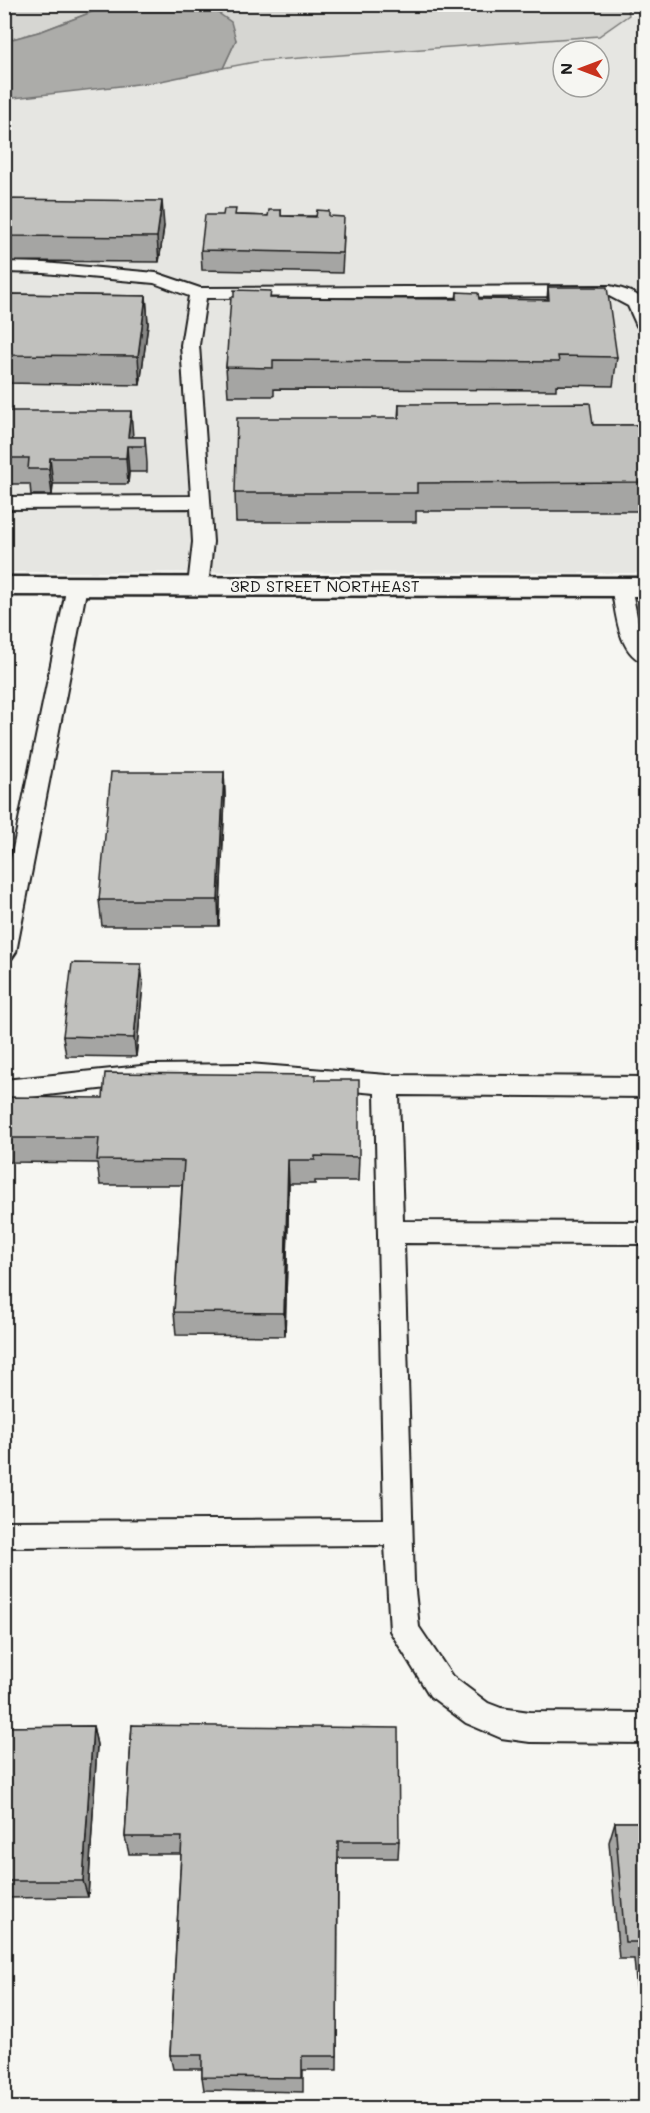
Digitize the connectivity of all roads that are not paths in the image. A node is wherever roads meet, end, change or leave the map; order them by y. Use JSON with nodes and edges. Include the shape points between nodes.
{"nodes":[{"id":1,"x":4,"y":267,"type":"edge"},
{"id":2,"x":198,"y":293,"type":"junction"},
{"id":3,"x":645,"y":326,"type":"edge"},
{"id":4,"x":200,"y":502,"type":"junction"},
{"id":5,"x":4,"y":503,"type":"edge"},
{"id":6,"x":4,"y":586,"type":"edge"},
{"id":7,"x":76,"y":586,"type":"junction"},
{"id":8,"x":198,"y":586,"type":"junction"},
{"id":9,"x":633,"y":586,"type":"edge"},
{"id":10,"x":645,"y":656,"type":"edge"},
{"id":11,"x":4,"y":952,"type":"edge"},
{"id":12,"x":387,"y":1085,"type":"junction"},
{"id":13,"x":645,"y":1087,"type":"edge"},
{"id":14,"x":4,"y":1090,"type":"edge"},
{"id":15,"x":391,"y":1232,"type":"junction"},
{"id":16,"x":645,"y":1233,"type":"edge"},
{"id":17,"x":400,"y":1532,"type":"junction"},
{"id":18,"x":4,"y":1534,"type":"edge"},
{"id":19,"x":645,"y":1728,"type":"edge"}],
"edges":[{"from":1,"to":2,"type":"lane","via":[[156,278]]},
{"from":2,"to":3,"type":"lane","via":[[610,291],[638,304]]},
{"from":2,"to":4,"type":"lane","via":[[190,345]]},
{"from":4,"to":5,"type":"lane"},
{"from":4,"to":8,"type":"lane","via":[[203,542]]},
{"from":6,"to":7,"type":"street","name":"3RD STREET NORTHEAST"},
{"from":7,"to":8,"type":"street","name":"3RD STREET NORTHEAST"},
{"from":7,"to":11,"type":"lane"},
{"from":8,"to":9,"type":"street","name":"3RD STREET NORTHEAST"},
{"from":9,"to":10,"type":"lane","via":[[631,638]]},
{"from":12,"to":13,"type":"lane"},
{"from":12,"to":14,"type":"lane","via":[[249,1073],[151,1074]]},
{"from":12,"to":15,"type":"lane"},
{"from":15,"to":16,"type":"lane"},
{"from":15,"to":17,"type":"lane"},
{"from":17,"to":18,"type":"lane"},
{"from":17,"to":19,"type":"lane","via":[[405,1631],[441,1686],[477,1713],[501,1723]]}]}
